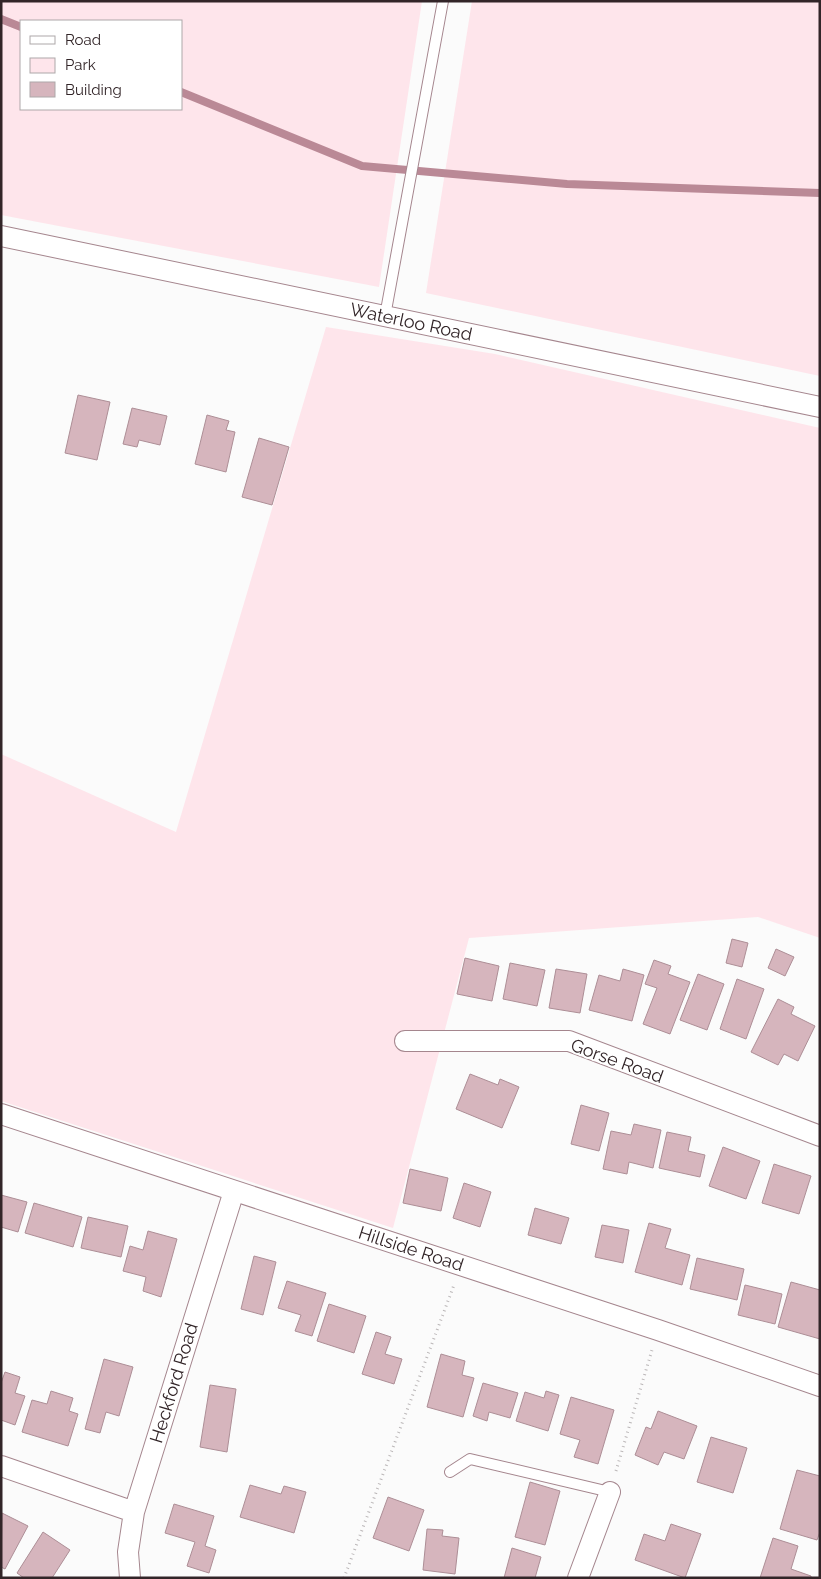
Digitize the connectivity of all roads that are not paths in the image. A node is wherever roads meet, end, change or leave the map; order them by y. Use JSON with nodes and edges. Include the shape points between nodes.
{"nodes":[{"id":1,"x":443,"y":1,"type":"edge"},
{"id":2,"x":1,"y":236,"type":"edge"},
{"id":3,"x":385,"y":316,"type":"junction"},
{"id":4,"x":820,"y":406,"type":"edge"},
{"id":5,"x":405,"y":1041,"type":"dead end"},
{"id":6,"x":1,"y":1114,"type":"edge"},
{"id":7,"x":820,"y":1136,"type":"edge"},
{"id":8,"x":234,"y":1190,"type":"junction"},
{"id":9,"x":820,"y":1386,"type":"edge"},
{"id":10,"x":1,"y":1466,"type":"edge"},
{"id":11,"x":450,"y":1472,"type":"dead end"},
{"id":12,"x":610,"y":1492,"type":"joint"},
{"id":13,"x":134,"y":1512,"type":"junction"},
{"id":14,"x":130,"y":1578,"type":"edge"},
{"id":15,"x":578,"y":1578,"type":"edge"}],
"edges":[{"from":1,"to":3,"type":"lane"},
{"from":2,"to":3,"type":"street","name":"Waterloo Road"},
{"from":3,"to":4,"type":"street","name":"Waterloo Road"},
{"from":5,"to":7,"type":"street","name":"Gorse Road","via":[[569,1041]]},
{"from":6,"to":8,"type":"street","name":"Hillside Road"},
{"from":8,"to":9,"type":"street","name":"Hillside Road"},
{"from":8,"to":13,"type":"street","name":"Heckford Road"},
{"from":10,"to":13,"type":"street"},
{"from":11,"to":12,"type":"lane","via":[[470,1459]]},
{"from":12,"to":15,"type":"street"},
{"from":13,"to":14,"type":"street","name":"Heckford Road","via":[[128,1552]]}]}
